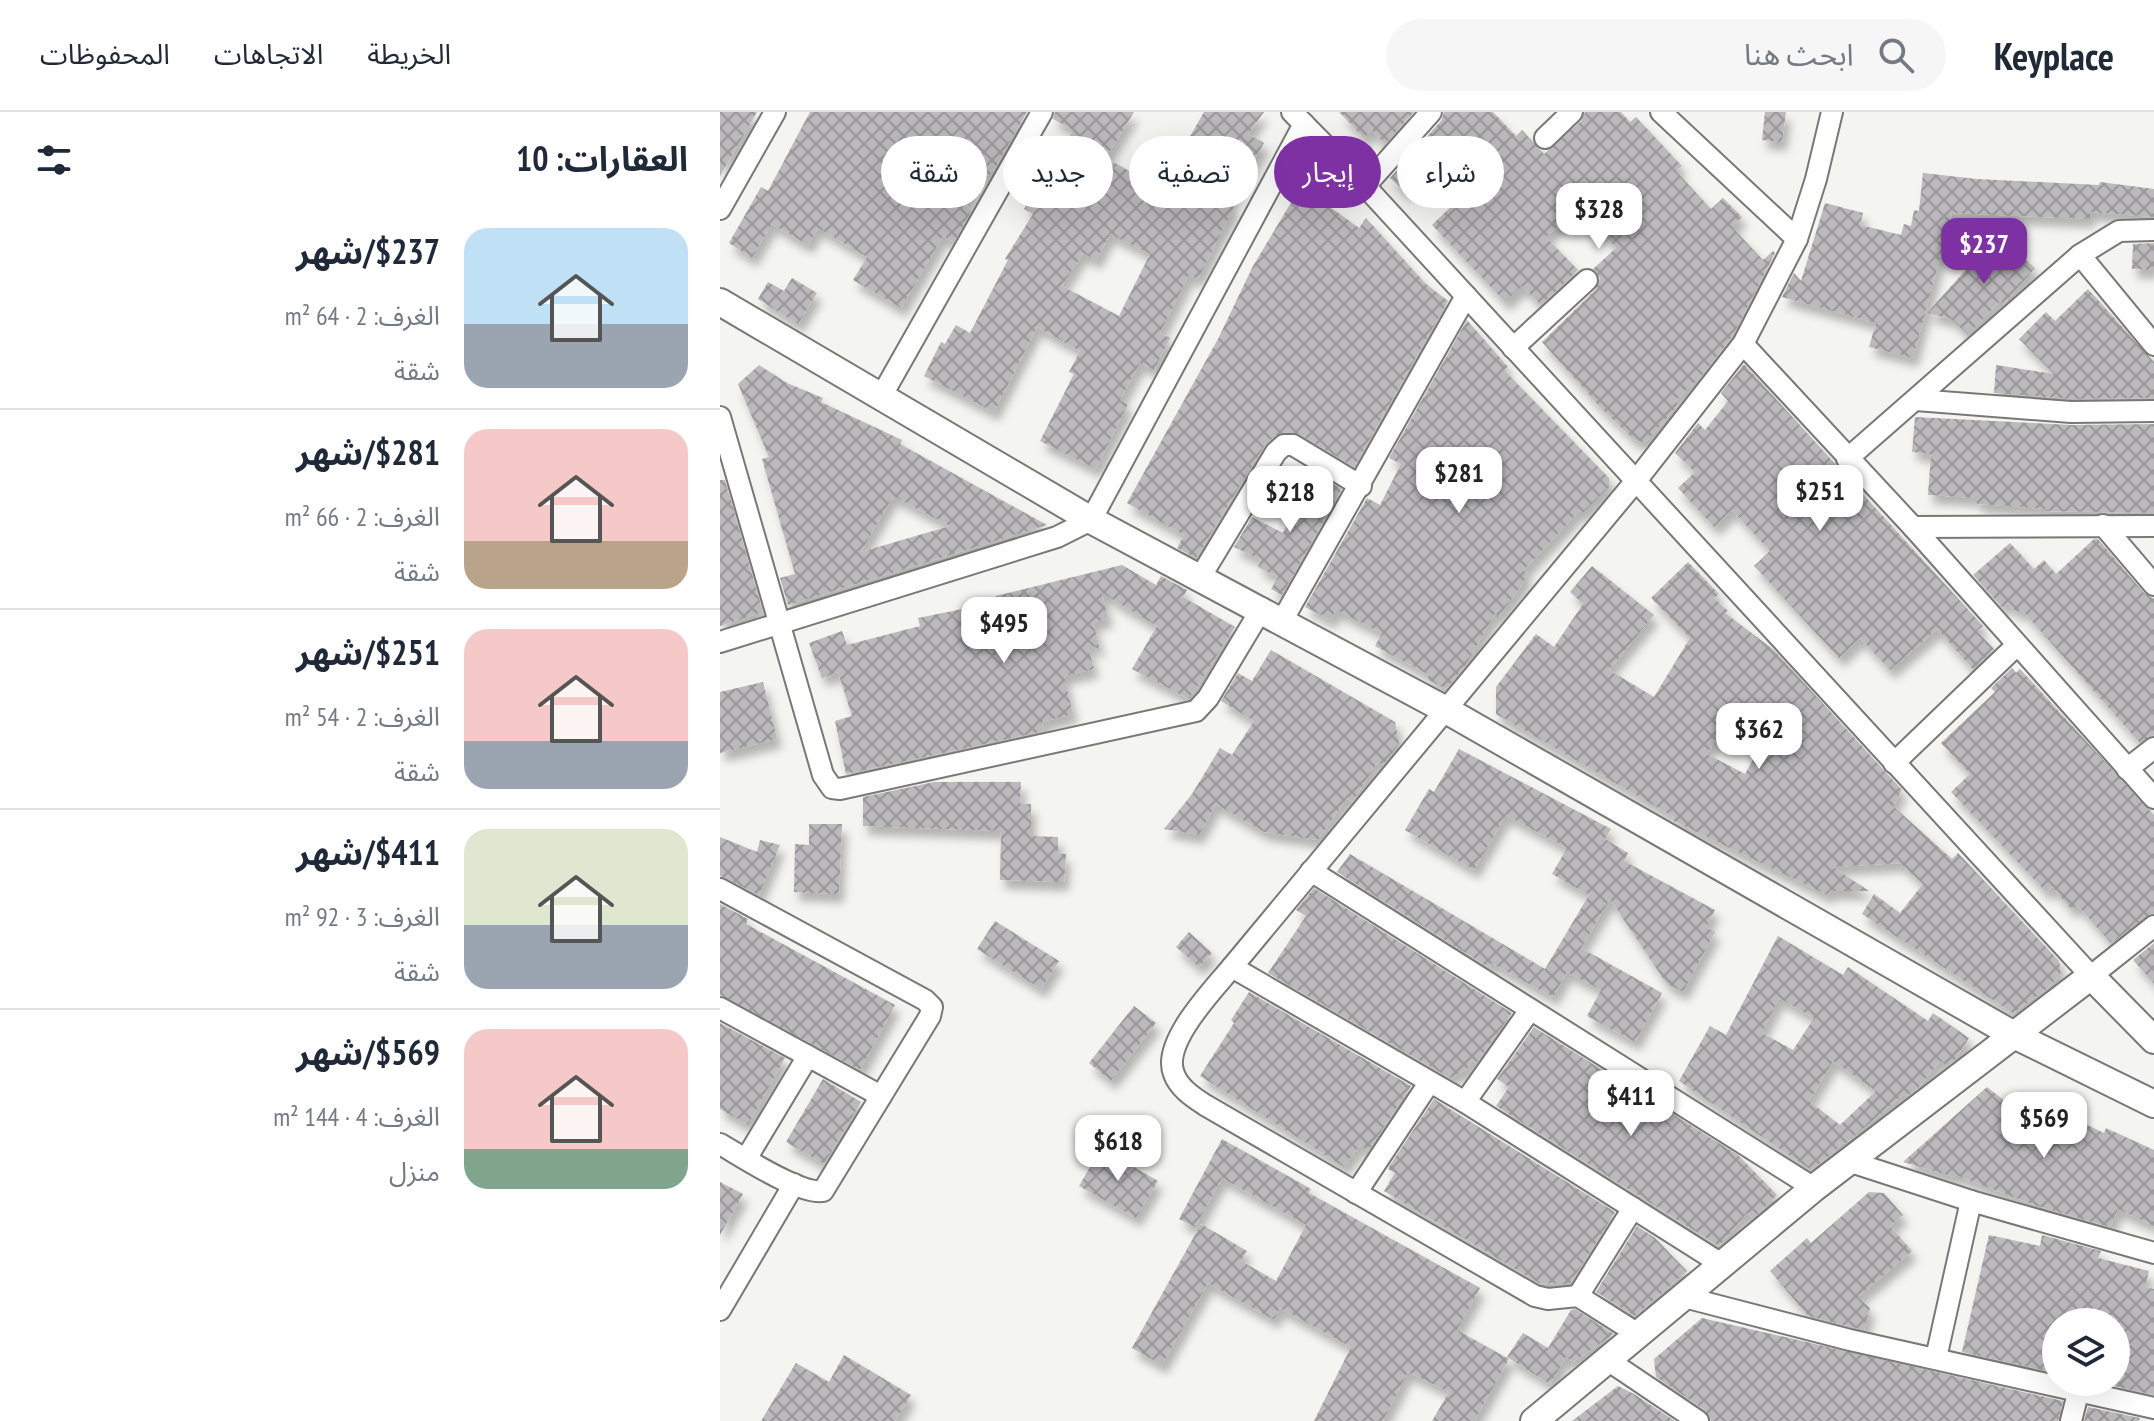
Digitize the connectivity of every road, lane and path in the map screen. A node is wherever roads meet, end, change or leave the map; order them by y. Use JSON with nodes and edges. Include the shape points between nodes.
{"nodes":[{"id":1,"x":775,"y":112,"type":"edge"},
{"id":2,"x":1042,"y":112,"type":"edge"},
{"id":3,"x":1431,"y":112,"type":"edge"},
{"id":4,"x":1572,"y":112,"type":"edge"},
{"id":5,"x":1661,"y":112,"type":"edge"},
{"id":6,"x":1832,"y":112,"type":"edge"},
{"id":7,"x":1298,"y":118,"type":"edge"},
{"id":8,"x":1316,"y":136,"type":"edge"},
{"id":9,"x":1545,"y":138,"type":"dead end"},
{"id":10,"x":1381,"y":168,"type":"edge"},
{"id":11,"x":1381,"y":203,"type":"edge"},
{"id":12,"x":720,"y":209,"type":"edge"},
{"id":13,"x":2154,"y":230,"type":"edge"},
{"id":14,"x":1797,"y":239,"type":"junction"},
{"id":15,"x":2080,"y":255,"type":"junction"},
{"id":16,"x":1587,"y":280,"type":"dead end"},
{"id":17,"x":1466,"y":296,"type":"junction"},
{"id":18,"x":720,"y":302,"type":"edge"},
{"id":19,"x":1743,"y":344,"type":"junction"},
{"id":20,"x":2154,"y":345,"type":"edge"},
{"id":21,"x":1513,"y":348,"type":"junction"},
{"id":22,"x":882,"y":395,"type":"junction"},
{"id":23,"x":1916,"y":400,"type":"junction"},
{"id":24,"x":2154,"y":411,"type":"edge"},
{"id":25,"x":720,"y":417,"type":"edge"},
{"id":26,"x":1847,"y":459,"type":"junction"},
{"id":27,"x":1635,"y":482,"type":"junction"},
{"id":28,"x":1361,"y":486,"type":"junction"},
{"id":29,"x":1091,"y":520,"type":"junction"},
{"id":30,"x":2103,"y":525,"type":"junction"},
{"id":31,"x":2154,"y":526,"type":"edge"},
{"id":32,"x":1913,"y":527,"type":"junction"},
{"id":33,"x":1201,"y":576,"type":"junction"},
{"id":34,"x":2154,"y":585,"type":"edge"},
{"id":35,"x":1272,"y":615,"type":"junction"},
{"id":36,"x":781,"y":623,"type":"junction"},
{"id":37,"x":720,"y":642,"type":"edge"},
{"id":38,"x":2016,"y":646,"type":"junction"},
{"id":39,"x":1446,"y":710,"type":"junction"},
{"id":40,"x":2154,"y":748,"type":"edge"},
{"id":41,"x":1894,"y":763,"type":"junction"},
{"id":42,"x":2127,"y":769,"type":"junction"},
{"id":43,"x":2154,"y":798,"type":"edge"},
{"id":44,"x":1311,"y":871,"type":"junction"},
{"id":45,"x":720,"y":889,"type":"edge"},
{"id":46,"x":2154,"y":926,"type":"edge"},
{"id":47,"x":1232,"y":967,"type":"junction"},
{"id":48,"x":2091,"y":976,"type":"junction"},
{"id":49,"x":720,"y":1008,"type":"edge"},
{"id":50,"x":1530,"y":1010,"type":"junction"},
{"id":51,"x":2014,"y":1035,"type":"junction"},
{"id":52,"x":2154,"y":1040,"type":"edge"},
{"id":53,"x":808,"y":1056,"type":"junction"},
{"id":54,"x":1429,"y":1083,"type":"junction"},
{"id":55,"x":881,"y":1096,"type":"junction"},
{"id":56,"x":1465,"y":1102,"type":"junction"},
{"id":57,"x":2154,"y":1104,"type":"edge"},
{"id":58,"x":720,"y":1144,"type":"edge"},
{"id":59,"x":746,"y":1159,"type":"junction"},
{"id":60,"x":1851,"y":1162,"type":"junction"},
{"id":61,"x":794,"y":1184,"type":"junction"},
{"id":62,"x":1814,"y":1188,"type":"junction"},
{"id":63,"x":1356,"y":1193,"type":"junction"},
{"id":64,"x":1971,"y":1201,"type":"junction"},
{"id":65,"x":1633,"y":1208,"type":"junction"},
{"id":66,"x":2154,"y":1253,"type":"edge"},
{"id":67,"x":1723,"y":1265,"type":"junction"},
{"id":68,"x":727,"y":1279,"type":"edge"},
{"id":69,"x":1578,"y":1296,"type":"junction"},
{"id":70,"x":1684,"y":1297,"type":"junction"},
{"id":71,"x":720,"y":1310,"type":"edge"},
{"id":72,"x":1638,"y":1334,"type":"junction"},
{"id":73,"x":1936,"y":1358,"type":"junction"},
{"id":74,"x":1609,"y":1361,"type":"junction"},
{"id":75,"x":2042,"y":1381,"type":"edge"},
{"id":76,"x":2077,"y":1396,"type":"edge"},
{"id":77,"x":2107,"y":1396,"type":"edge"},
{"id":78,"x":2154,"y":1408,"type":"edge"},
{"id":79,"x":1534,"y":1421,"type":"edge"},
{"id":80,"x":1698,"y":1421,"type":"edge"},
{"id":81,"x":2071,"y":1421,"type":"edge"}],
"edges":[{"from":1,"to":12,"type":"street"},
{"from":2,"to":22,"type":"street"},
{"from":3,"to":10,"type":"street"},
{"from":4,"to":9,"type":"street"},
{"from":5,"to":14,"type":"street"},
{"from":6,"to":14,"type":"street"},
{"from":7,"to":8,"type":"street"},
{"from":7,"to":29,"type":"street"},
{"from":11,"to":17,"type":"street"},
{"from":13,"to":15,"type":"street","via":[[2119,231]]},
{"from":14,"to":19,"type":"street"},
{"from":15,"to":20,"type":"street"},
{"from":15,"to":23,"type":"street"},
{"from":16,"to":21,"type":"street"},
{"from":17,"to":21,"type":"street"},
{"from":17,"to":28,"type":"street"},
{"from":18,"to":22,"type":"street"},
{"from":19,"to":26,"type":"street"},
{"from":19,"to":27,"type":"street"},
{"from":21,"to":27,"type":"street"},
{"from":22,"to":29,"type":"street"},
{"from":23,"to":24,"type":"street","via":[[2071,412]]},
{"from":23,"to":26,"type":"street"},
{"from":25,"to":36,"type":"street"},
{"from":26,"to":32,"type":"street"},
{"from":27,"to":39,"type":"street"},
{"from":27,"to":41,"type":"street"},
{"from":28,"to":33,"type":"street","via":[[1293,445],[1284,445]]},
{"from":28,"to":35,"type":"street"},
{"from":29,"to":33,"type":"street"},
{"from":29,"to":36,"type":"street","via":[[1057,537]]},
{"from":30,"to":31,"type":"street"},
{"from":30,"to":32,"type":"street"},
{"from":30,"to":34,"type":"street"},
{"from":32,"to":38,"type":"street"},
{"from":33,"to":35,"type":"street"},
{"from":35,"to":36,"type":"street","via":[[1196,711],[840,789],[832,788],[823,775]]},
{"from":35,"to":39,"type":"street"},
{"from":36,"to":37,"type":"street"},
{"from":38,"to":41,"type":"street"},
{"from":38,"to":42,"type":"street"},
{"from":39,"to":44,"type":"street"},
{"from":39,"to":51,"type":"street"},
{"from":40,"to":42,"type":"street"},
{"from":41,"to":48,"type":"street"},
{"from":42,"to":43,"type":"street"},
{"from":44,"to":47,"type":"street"},
{"from":44,"to":50,"type":"street"},
{"from":45,"to":55,"type":"street","via":[[932,1007]]},
{"from":46,"to":48,"type":"street"},
{"from":47,"to":54,"type":"street"},
{"from":47,"to":63,"type":"street","via":[[1184,1027],[1173,1050],[1173,1073],[1205,1105]]},
{"from":48,"to":51,"type":"street"},
{"from":48,"to":52,"type":"street"},
{"from":49,"to":53,"type":"street"},
{"from":50,"to":56,"type":"street"},
{"from":50,"to":62,"type":"street"},
{"from":51,"to":57,"type":"street"},
{"from":51,"to":60,"type":"street"},
{"from":53,"to":55,"type":"street"},
{"from":53,"to":59,"type":"street"},
{"from":54,"to":56,"type":"street"},
{"from":54,"to":63,"type":"street"},
{"from":55,"to":61,"type":"street","via":[[823,1191]]},
{"from":56,"to":65,"type":"street"},
{"from":58,"to":59,"type":"street"},
{"from":59,"to":61,"type":"street"},
{"from":60,"to":62,"type":"street"},
{"from":60,"to":64,"type":"street"},
{"from":61,"to":68,"type":"street"},
{"from":62,"to":67,"type":"street"},
{"from":63,"to":69,"type":"street","via":[[1535,1296]]},
{"from":64,"to":66,"type":"street"},
{"from":64,"to":73,"type":"street"},
{"from":65,"to":67,"type":"street"},
{"from":65,"to":69,"type":"street"},
{"from":67,"to":70,"type":"street"},
{"from":68,"to":71,"type":"street"},
{"from":69,"to":72,"type":"street"},
{"from":70,"to":72,"type":"street"},
{"from":70,"to":73,"type":"street"},
{"from":72,"to":74,"type":"street"},
{"from":73,"to":75,"type":"street"},
{"from":74,"to":79,"type":"street"},
{"from":74,"to":80,"type":"street"},
{"from":76,"to":81,"type":"street"},
{"from":77,"to":78,"type":"street"}]}
